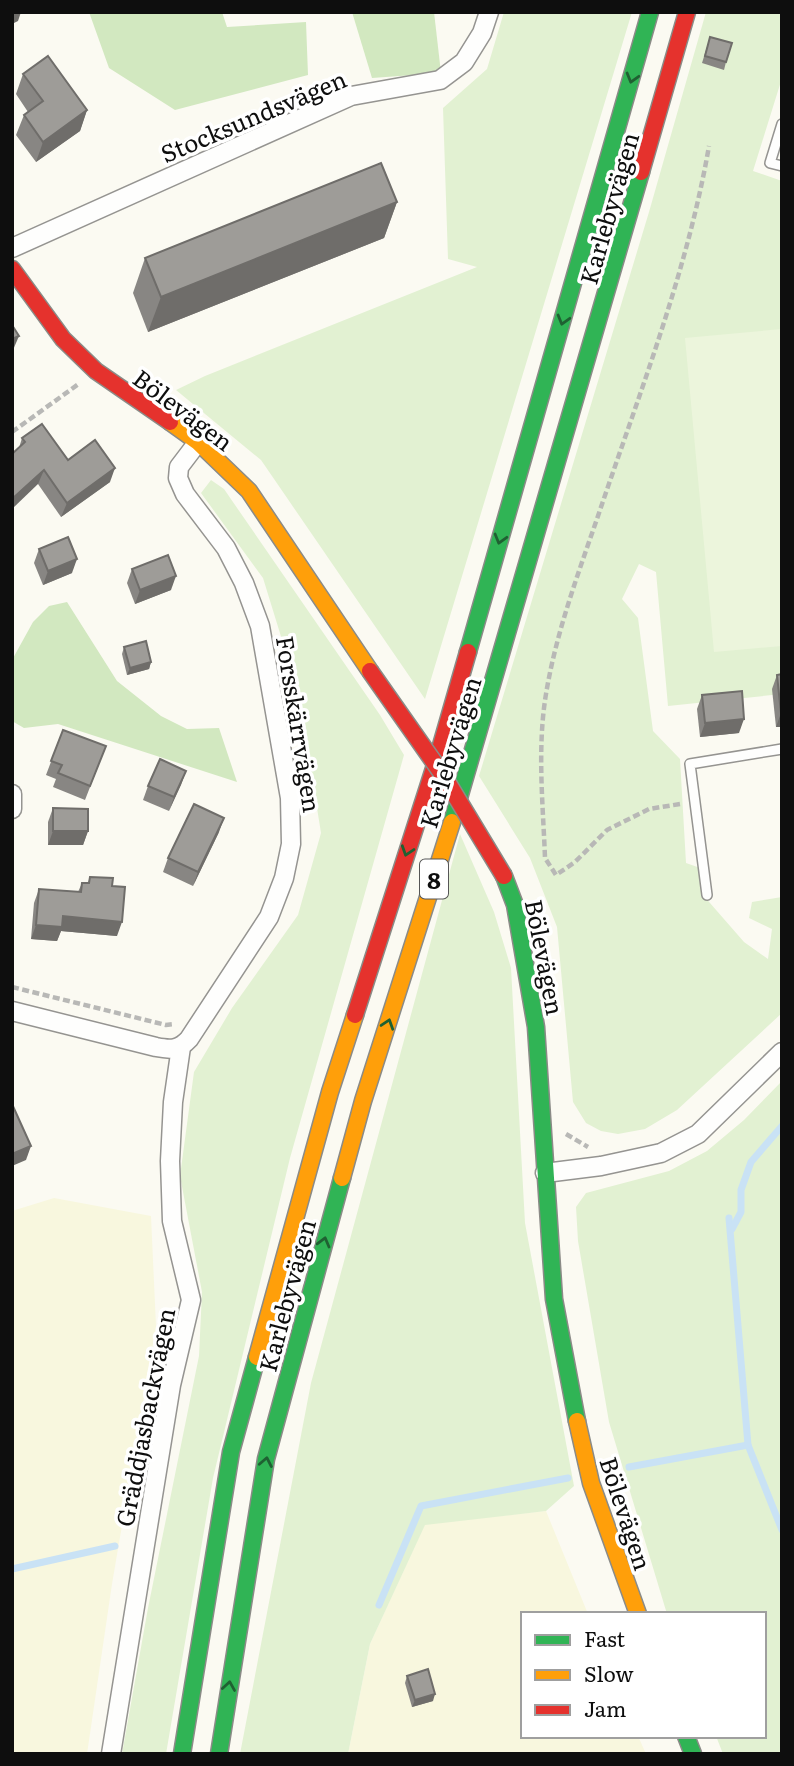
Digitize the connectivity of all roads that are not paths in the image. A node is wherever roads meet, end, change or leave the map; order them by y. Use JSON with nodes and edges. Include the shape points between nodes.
{"nodes":[{"id":1,"x":488,"y":12,"type":"edge"},
{"id":2,"x":650,"y":12,"type":"edge"},
{"id":3,"x":687,"y":12,"type":"edge"},
{"id":4,"x":782,"y":124,"type":"edge"},
{"id":5,"x":782,"y":166,"type":"edge"},
{"id":6,"x":12,"y":248,"type":"edge"},
{"id":7,"x":12,"y":269,"type":"edge"},
{"id":8,"x":198,"y":442,"type":"junction"},
{"id":9,"x":782,"y":749,"type":"edge"},
{"id":10,"x":12,"y":794,"type":"edge"},
{"id":11,"x":12,"y":809,"type":"edge"},
{"id":12,"x":707,"y":895,"type":"dead end"},
{"id":13,"x":12,"y":1011,"type":"edge"},
{"id":14,"x":181,"y":1047,"type":"junction"},
{"id":15,"x":782,"y":1052,"type":"edge"},
{"id":16,"x":545,"y":1173,"type":"junction"},
{"id":17,"x":637,"y":1612,"type":"edge"},
{"id":18,"x":111,"y":1754,"type":"edge"},
{"id":19,"x":182,"y":1754,"type":"edge"},
{"id":20,"x":219,"y":1754,"type":"edge"}],
"edges":[{"from":1,"to":6,"type":"street","name":"Stocksundsvägen","via":[[482,33],[464,62],[440,80],[351,96]]},
{"from":2,"to":19,"type":"main road","name":"Karlebyvägen","number":"8","one_way":true,"via":[[438,756],[330,1092],[231,1452]]},
{"from":20,"to":3,"type":"main road","name":"Karlebyvägen","number":"8","one_way":true,"via":[[265,1459],[363,1101],[468,771]]},
{"from":4,"to":5,"type":"lane","via":[[770,163]]},
{"from":7,"to":8,"type":"main road","name":"Bölevägen","via":[[63,339],[96,371]]},
{"from":8,"to":14,"type":"street","name":"Forsskärrvägen","via":[[179,467],[178,478],[226,548],[260,626],[290,797],[291,844],[270,917]]},
{"from":8,"to":16,"type":"main road","name":"Bölevägen","bridge":true,"via":[[249,491],[443,775],[504,876],[517,916],[536,1027]]},
{"from":9,"to":12,"type":"lane","via":[[690,764]]},
{"from":10,"to":11,"type":"street"},
{"from":13,"to":14,"type":"street","via":[[170,1050]]},
{"from":14,"to":18,"type":"street","name":"Gräddjasbackvägen","via":[[173,1102],[171,1209],[191,1300],[171,1385]]},
{"from":15,"to":16,"type":"street","via":[[698,1134],[661,1153]]},
{"from":16,"to":17,"type":"main road","name":"Bölevägen","via":[[554,1299],[574,1410],[591,1483]]}]}
